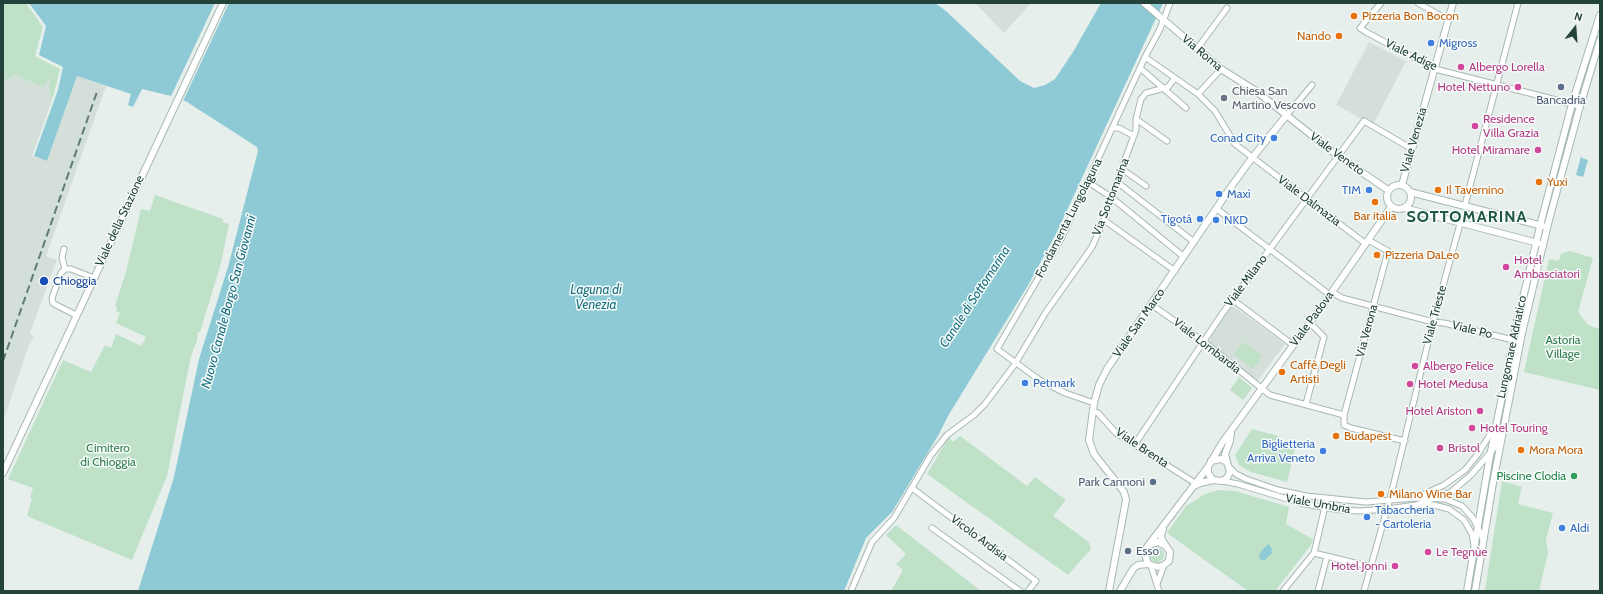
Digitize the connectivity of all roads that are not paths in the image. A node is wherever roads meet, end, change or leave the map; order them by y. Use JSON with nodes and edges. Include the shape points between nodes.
{"nodes":[{"id":1,"x":223,"y":3,"type":"edge"},
{"id":2,"x":1144,"y":3,"type":"edge"},
{"id":3,"x":1170,"y":3,"type":"edge"},
{"id":4,"x":1381,"y":3,"type":"edge"},
{"id":5,"x":1418,"y":3,"type":"edge"},
{"id":6,"x":1453,"y":3,"type":"edge"},
{"id":7,"x":1518,"y":3,"type":"edge"},
{"id":8,"x":1228,"y":8,"type":"dead end"},
{"id":9,"x":1600,"y":15,"type":"edge"},
{"id":10,"x":1163,"y":20,"type":"junction"},
{"id":11,"x":1448,"y":20,"type":"junction"},
{"id":12,"x":1600,"y":40,"type":"edge"},
{"id":13,"x":1197,"y":49,"type":"junction"},
{"id":14,"x":1145,"y":57,"type":"junction"},
{"id":15,"x":1140,"y":68,"type":"junction"},
{"id":16,"x":1435,"y":68,"type":"junction"},
{"id":17,"x":1221,"y":69,"type":"junction"},
{"id":18,"x":1176,"y":78,"type":"junction"},
{"id":19,"x":1312,"y":85,"type":"dead end"},
{"id":20,"x":1497,"y":85,"type":"junction"},
{"id":21,"x":1164,"y":89,"type":"junction"},
{"id":22,"x":1198,"y":94,"type":"junction"},
{"id":23,"x":1572,"y":104,"type":"junction"},
{"id":24,"x":1580,"y":106,"type":"junction"},
{"id":25,"x":1186,"y":108,"type":"dead end"},
{"id":26,"x":1286,"y":116,"type":"junction"},
{"id":27,"x":1136,"y":119,"type":"junction"},
{"id":28,"x":1113,"y":128,"type":"junction"},
{"id":29,"x":1134,"y":136,"type":"junction"},
{"id":30,"x":1167,"y":141,"type":"dead end"},
{"id":31,"x":1412,"y":149,"type":"junction"},
{"id":32,"x":1338,"y":156,"type":"junction"},
{"id":33,"x":1252,"y":158,"type":"junction"},
{"id":34,"x":1122,"y":169,"type":"junction"},
{"id":35,"x":1088,"y":182,"type":"junction"},
{"id":36,"x":1117,"y":182,"type":"junction"},
{"id":37,"x":1402,"y":185,"type":"junction"},
{"id":38,"x":1146,"y":186,"type":"dead end"},
{"id":39,"x":1388,"y":190,"type":"junction"},
{"id":40,"x":1410,"y":192,"type":"junction"},
{"id":41,"x":1111,"y":197,"type":"junction"},
{"id":42,"x":1307,"y":199,"type":"junction"},
{"id":43,"x":1466,"y":205,"type":"junction"},
{"id":44,"x":1391,"y":207,"type":"junction"},
{"id":45,"x":1404,"y":208,"type":"junction"},
{"id":46,"x":1217,"y":209,"type":"junction"},
{"id":47,"x":1104,"y":220,"type":"junction"},
{"id":48,"x":1460,"y":224,"type":"junction"},
{"id":49,"x":1540,"y":225,"type":"junction"},
{"id":50,"x":1547,"y":227,"type":"junction"},
{"id":51,"x":1194,"y":242,"type":"junction"},
{"id":52,"x":1367,"y":242,"type":"junction"},
{"id":53,"x":1535,"y":243,"type":"junction"},
{"id":54,"x":1543,"y":244,"type":"junction"},
{"id":55,"x":64,"y":249,"type":"dead end"},
{"id":56,"x":1270,"y":249,"type":"junction"},
{"id":57,"x":1184,"y":257,"type":"junction"},
{"id":58,"x":66,"y":269,"type":"junction"},
{"id":59,"x":1175,"y":271,"type":"junction"},
{"id":60,"x":94,"y":278,"type":"junction"},
{"id":61,"x":1331,"y":294,"type":"junction"},
{"id":62,"x":1232,"y":299,"type":"junction"},
{"id":63,"x":1152,"y":304,"type":"junction"},
{"id":64,"x":1373,"y":306,"type":"junction"},
{"id":65,"x":76,"y":315,"type":"junction"},
{"id":66,"x":1433,"y":322,"type":"junction"},
{"id":67,"x":1310,"y":323,"type":"junction"},
{"id":68,"x":1513,"y":340,"type":"junction"},
{"id":69,"x":1203,"y":341,"type":"junction"},
{"id":70,"x":1521,"y":342,"type":"junction"},
{"id":71,"x":1293,"y":345,"type":"junction"},
{"id":72,"x":1015,"y":364,"type":"junction"},
{"id":73,"x":1261,"y":388,"type":"junction"},
{"id":74,"x":1094,"y":403,"type":"junction"},
{"id":75,"x":1306,"y":404,"type":"junction"},
{"id":76,"x":1093,"y":411,"type":"junction"},
{"id":77,"x":1344,"y":415,"type":"junction"},
{"id":78,"x":1496,"y":423,"type":"junction"},
{"id":79,"x":1504,"y":424,"type":"junction"},
{"id":80,"x":1232,"y":431,"type":"junction"},
{"id":81,"x":1404,"y":441,"type":"junction"},
{"id":82,"x":1134,"y":444,"type":"junction"},
{"id":83,"x":1490,"y":453,"type":"junction"},
{"id":84,"x":1210,"y":464,"type":"junction"},
{"id":85,"x":1228,"y":465,"type":"junction"},
{"id":86,"x":3,"y":473,"type":"edge"},
{"id":87,"x":1213,"y":480,"type":"junction"},
{"id":88,"x":1222,"y":481,"type":"junction"},
{"id":89,"x":1193,"y":486,"type":"junction"},
{"id":90,"x":912,"y":488,"type":"junction"},
{"id":91,"x":1326,"y":498,"type":"junction"},
{"id":92,"x":1415,"y":498,"type":"junction"},
{"id":93,"x":1436,"y":498,"type":"junction"},
{"id":94,"x":1389,"y":500,"type":"junction"},
{"id":95,"x":1416,"y":505,"type":"junction"},
{"id":96,"x":1326,"y":507,"type":"junction"},
{"id":97,"x":1387,"y":509,"type":"junction"},
{"id":98,"x":1165,"y":524,"type":"junction"},
{"id":99,"x":1478,"y":526,"type":"junction"},
{"id":100,"x":932,"y":528,"type":"dead end"},
{"id":101,"x":1483,"y":541,"type":"junction"},
{"id":102,"x":1474,"y":545,"type":"junction"},
{"id":103,"x":1166,"y":546,"type":"junction"},
{"id":104,"x":1147,"y":547,"type":"junction"},
{"id":105,"x":1314,"y":553,"type":"junction"},
{"id":106,"x":1327,"y":556,"type":"junction"},
{"id":107,"x":1150,"y":565,"type":"junction"},
{"id":108,"x":1164,"y":565,"type":"junction"},
{"id":109,"x":1371,"y":567,"type":"junction"},
{"id":110,"x":1157,"y":585,"type":"junction"},
{"id":111,"x":851,"y":591,"type":"edge"},
{"id":112,"x":1020,"y":591,"type":"edge"},
{"id":113,"x":1028,"y":591,"type":"edge"},
{"id":114,"x":1109,"y":591,"type":"edge"},
{"id":115,"x":1120,"y":591,"type":"edge"},
{"id":116,"x":1159,"y":591,"type":"edge"},
{"id":117,"x":1283,"y":591,"type":"edge"},
{"id":118,"x":1318,"y":591,"type":"edge"},
{"id":119,"x":1364,"y":591,"type":"edge"},
{"id":120,"x":1467,"y":591,"type":"edge"},
{"id":121,"x":1475,"y":591,"type":"edge"}],
"edges":[{"from":1,"to":60,"type":"street","name":"Viale della Stazione"},
{"from":2,"to":10,"type":"street","name":"Via Roma"},
{"from":3,"to":10,"type":"street","name":"Fondamenta Lungolaguna"},
{"from":4,"to":16,"type":"street","name":"Viale Adige","via":[[1360,28]]},
{"from":5,"to":11,"type":"street"},
{"from":6,"to":11,"type":"street","name":"Viale Venezia"},
{"from":7,"to":20,"type":"street"},
{"from":8,"to":13,"type":"street"},
{"from":9,"to":23,"type":"street","name":"Lungomare Adriatico"},
{"from":10,"to":13,"type":"street","name":"Via Roma"},
{"from":10,"to":14,"type":"street","name":"Fondamenta Lungolaguna"},
{"from":11,"to":16,"type":"street","name":"Viale Venezia"},
{"from":12,"to":24,"type":"street","name":"Lungomare Adriatico"},
{"from":13,"to":17,"type":"street","name":"Via Roma"},
{"from":14,"to":15,"type":"street","name":"Fondamenta Lungolaguna"},
{"from":14,"to":18,"type":"street","name":"Viale Dalmazia"},
{"from":15,"to":21,"type":"street"},
{"from":15,"to":28,"type":"street","name":"Fondamenta Lungolaguna"},
{"from":16,"to":20,"type":"street","name":"Viale Adige"},
{"from":16,"to":31,"type":"street","name":"Viale Venezia"},
{"from":17,"to":22,"type":"street"},
{"from":17,"to":26,"type":"street","name":"Via Roma","via":[[1256,91]]},
{"from":18,"to":21,"type":"street","name":"Via Sottomarina"},
{"from":18,"to":22,"type":"street","name":"Viale Dalmazia"},
{"from":19,"to":26,"type":"street","name":"Viale San Marco"},
{"from":20,"to":23,"type":"street","name":"Viale Adige"},
{"from":20,"to":43,"type":"street"},
{"from":21,"to":25,"type":"street"},
{"from":21,"to":27,"type":"street","name":"Via Sottomarina","via":[[1146,93],[1140,101]]},
{"from":22,"to":33,"type":"street","name":"Viale Dalmazia","via":[[1215,110],[1235,144]]},
{"from":23,"to":24,"type":"street","name":"Viale Adige"},
{"from":23,"to":49,"type":"street","name":"Lungomare Adriatico"},
{"from":24,"to":50,"type":"street","name":"Lungomare Adriatico"},
{"from":26,"to":32,"type":"street","name":"Viale Veneto"},
{"from":26,"to":33,"type":"street","name":"Viale San Marco"},
{"from":27,"to":29,"type":"street","name":"Via Sottomarina"},
{"from":27,"to":30,"type":"street"},
{"from":28,"to":29,"type":"street","via":[[1120,128]]},
{"from":28,"to":35,"type":"street","name":"Fondamenta Lungolaguna"},
{"from":29,"to":34,"type":"street","name":"Via Sottomarina"},
{"from":31,"to":32,"type":"street","name":"Viale Milano","via":[[1364,121]]},
{"from":31,"to":37,"type":"street","name":"Viale Venezia"},
{"from":32,"to":39,"type":"street","name":"Viale Veneto"},
{"from":32,"to":42,"type":"street","name":"Viale Milano"},
{"from":33,"to":42,"type":"street","name":"Viale Dalmazia"},
{"from":33,"to":46,"type":"street","name":"Viale San Marco"},
{"from":34,"to":36,"type":"street","name":"Via Sottomarina"},
{"from":34,"to":38,"type":"street"},
{"from":35,"to":41,"type":"street"},
{"from":35,"to":72,"type":"street","name":"Fondamenta Lungolaguna","via":[[1061,239],[997,349]]},
{"from":36,"to":41,"type":"street","name":"Via Sottomarina"},
{"from":36,"to":51,"type":"street"},
{"from":37,"to":39,"type":"street","via":[[1394,185]]},
{"from":37,"to":40,"type":"street"},
{"from":39,"to":44,"type":"street","via":[[1386,199]]},
{"from":40,"to":43,"type":"street"},
{"from":40,"to":45,"type":"street","via":[[1411,202]]},
{"from":41,"to":47,"type":"street","name":"Via Sottomarina"},
{"from":41,"to":57,"type":"street"},
{"from":42,"to":52,"type":"street","name":"Viale Dalmazia"},
{"from":42,"to":56,"type":"street","name":"Viale Milano"},
{"from":43,"to":49,"type":"street"},
{"from":44,"to":45,"type":"street","via":[[1400,210]]},
{"from":44,"to":52,"type":"street","name":"Viale Padova"},
{"from":45,"to":48,"type":"street"},
{"from":46,"to":51,"type":"street","name":"Viale San Marco"},
{"from":46,"to":56,"type":"street","name":"Viale Po"},
{"from":47,"to":59,"type":"street"},
{"from":47,"to":72,"type":"street","name":"Via Sottomarina","via":[[1092,247],[1046,312]]},
{"from":48,"to":53,"type":"street"},
{"from":48,"to":66,"type":"street","name":"Viale Trieste"},
{"from":49,"to":50,"type":"street"},
{"from":49,"to":53,"type":"street","name":"Lungomare Adriatico"},
{"from":50,"to":54,"type":"street","name":"Lungomare Adriatico"},
{"from":51,"to":57,"type":"street","name":"Viale San Marco"},
{"from":52,"to":61,"type":"street","name":"Viale Padova"},
{"from":52,"to":64,"type":"street","name":"Via Verona","via":[[1388,251]]},
{"from":53,"to":54,"type":"street"},
{"from":53,"to":68,"type":"street","name":"Lungomare Adriatico"},
{"from":54,"to":70,"type":"street","name":"Lungomare Adriatico"},
{"from":55,"to":58,"type":"street","via":[[62,258]]},
{"from":56,"to":61,"type":"street","name":"Viale Po"},
{"from":56,"to":62,"type":"street","name":"Viale Milano"},
{"from":57,"to":59,"type":"street","name":"Viale San Marco"},
{"from":58,"to":60,"type":"street"},
{"from":58,"to":65,"type":"street","via":[[52,298],[53,303]]},
{"from":59,"to":63,"type":"street","name":"Viale San Marco"},
{"from":60,"to":65,"type":"street","name":"Viale della Stazione"},
{"from":61,"to":64,"type":"street","name":"Viale Po"},
{"from":61,"to":67,"type":"street","name":"Viale Padova"},
{"from":62,"to":69,"type":"street","name":"Viale Milano"},
{"from":62,"to":71,"type":"street"},
{"from":63,"to":69,"type":"street","name":"Viale Lombardia"},
{"from":63,"to":74,"type":"street","name":"Viale San Marco","via":[[1107,369]]},
{"from":64,"to":66,"type":"street","name":"Viale Po"},
{"from":64,"to":77,"type":"street","name":"Via Verona"},
{"from":65,"to":86,"type":"street","name":"Viale della Stazione"},
{"from":66,"to":68,"type":"street","name":"Viale Po"},
{"from":66,"to":81,"type":"street","name":"Viale Trieste"},
{"from":67,"to":71,"type":"street","name":"Viale Padova"},
{"from":67,"to":75,"type":"street","via":[[1324,337]]},
{"from":68,"to":70,"type":"street","name":"Viale Po"},
{"from":68,"to":78,"type":"street","name":"Lungomare Adriatico"},
{"from":69,"to":73,"type":"street","name":"Viale Lombardia"},
{"from":69,"to":82,"type":"street","name":"Viale Milano"},
{"from":70,"to":79,"type":"street","name":"Lungomare Adriatico"},
{"from":71,"to":73,"type":"street","name":"Viale Padova"},
{"from":72,"to":74,"type":"street","name":"Fondamenta Lungolaguna","via":[[1065,393]]},
{"from":72,"to":90,"type":"street","name":"Via Sottomarina","via":[[974,416],[947,435]]},
{"from":73,"to":75,"type":"street","name":"Viale Lombardia","via":[[1270,395]]},
{"from":73,"to":80,"type":"street","name":"Viale Padova"},
{"from":74,"to":76,"type":"street","name":"Viale San Marco"},
{"from":75,"to":77,"type":"street"},
{"from":76,"to":82,"type":"street","name":"Viale Brenta","via":[[1098,413],[1116,433]]},
{"from":76,"to":114,"type":"street","name":"Viale San Marco","via":[[1088,435],[1090,444],[1094,454],[1122,489],[1126,500]]},
{"from":77,"to":81,"type":"street","via":[[1344,425]]},
{"from":78,"to":83,"type":"street","name":"Lungomare Adriatico"},
{"from":78,"to":92,"type":"street","name":"Viale Umbria","via":[[1478,454],[1465,470],[1444,485]]},
{"from":79,"to":83,"type":"street","name":"Viale Umbria","via":[[1498,434],[1496,447]]},
{"from":79,"to":101,"type":"street","name":"Lungomare Adriatico"},
{"from":80,"to":84,"type":"street","name":"Viale Padova"},
{"from":80,"to":85,"type":"street","name":"Viale Padova","via":[[1225,454]]},
{"from":81,"to":94,"type":"street","name":"Viale Trieste"},
{"from":82,"to":89,"type":"street","name":"Viale Brenta"},
{"from":83,"to":93,"type":"street","name":"Viale Umbria","via":[[1471,475],[1451,492]]},
{"from":83,"to":99,"type":"street","name":"Lungomare Adriatico"},
{"from":84,"to":85,"type":"street","via":[[1221,459]]},
{"from":84,"to":87,"type":"street","via":[[1209,476]]},
{"from":84,"to":89,"type":"street","name":"Viale Padova"},
{"from":85,"to":88,"type":"street","via":[[1229,475]]},
{"from":85,"to":91,"type":"street","name":"Viale Umbria","via":[[1236,474],[1246,479],[1278,490]]},
{"from":87,"to":88,"type":"street"},
{"from":87,"to":89,"type":"street"},
{"from":88,"to":96,"type":"street","name":"Viale Umbria","via":[[1304,504]]},
{"from":89,"to":98,"type":"street","name":"Viale Padova"},
{"from":90,"to":111,"type":"street","name":"Via Sottomarina","via":[[894,518],[872,542]]},
{"from":90,"to":113,"type":"street","name":"Vicolo Ardisia","via":[[1036,581]]},
{"from":91,"to":94,"type":"street","name":"Viale Umbria","via":[[1366,502]]},
{"from":91,"to":96,"type":"street"},
{"from":92,"to":93,"type":"street","name":"Viale Umbria"},
{"from":92,"to":94,"type":"street","name":"Viale Umbria"},
{"from":93,"to":95,"type":"street","name":"Viale Umbria"},
{"from":93,"to":99,"type":"street","name":"Viale Umbria","via":[[1453,501],[1462,506]]},
{"from":94,"to":97,"type":"street","name":"Viale Trieste"},
{"from":95,"to":97,"type":"street","name":"Viale Umbria"},
{"from":95,"to":102,"type":"street","name":"Viale Umbria","via":[[1434,505],[1449,509],[1464,520],[1472,534]]},
{"from":96,"to":97,"type":"street","name":"Viale Umbria","via":[[1360,511]]},
{"from":96,"to":105,"type":"street"},
{"from":97,"to":109,"type":"street","name":"Viale Trieste"},
{"from":98,"to":103,"type":"street","via":[[1161,536]]},
{"from":98,"to":104,"type":"street","name":"Viale Padova"},
{"from":99,"to":101,"type":"street","name":"Viale Umbria"},
{"from":99,"to":102,"type":"street","name":"Lungomare Adriatico"},
{"from":100,"to":112,"type":"street"},
{"from":101,"to":121,"type":"street","name":"Lungomare Adriatico"},
{"from":102,"to":120,"type":"street","name":"Lungomare Adriatico"},
{"from":103,"to":104,"type":"street","via":[[1155,542]]},
{"from":103,"to":108,"type":"street","via":[[1170,558]]},
{"from":104,"to":107,"type":"street","via":[[1145,554]]},
{"from":105,"to":106,"type":"street"},
{"from":105,"to":117,"type":"street"},
{"from":106,"to":109,"type":"street"},
{"from":106,"to":118,"type":"street"},
{"from":107,"to":108,"type":"street","via":[[1158,568]]},
{"from":107,"to":110,"type":"street"},
{"from":107,"to":115,"type":"street","via":[[1138,565],[1133,569]]},
{"from":108,"to":110,"type":"street"},
{"from":109,"to":119,"type":"street","name":"Viale Trieste"},
{"from":110,"to":116,"type":"street"}]}
